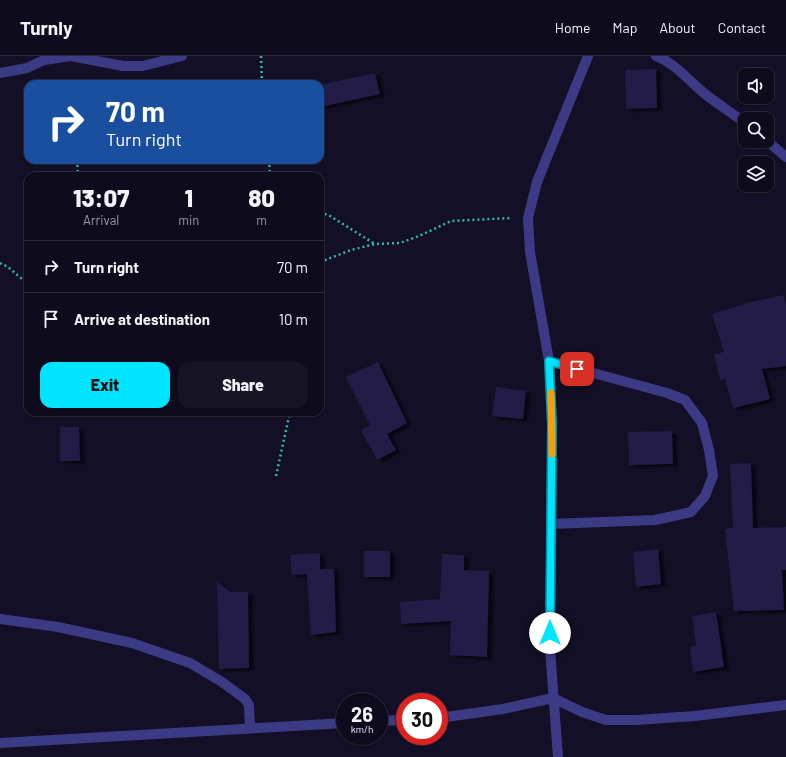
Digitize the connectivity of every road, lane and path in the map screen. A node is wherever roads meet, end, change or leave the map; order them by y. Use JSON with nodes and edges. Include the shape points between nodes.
{"nodes":[{"id":1,"x":71,"y":56,"type":"edge"},
{"id":2,"x":182,"y":56,"type":"edge"},
{"id":3,"x":261,"y":56,"type":"edge"},
{"id":4,"x":588,"y":56,"type":"edge"},
{"id":5,"x":656,"y":56,"type":"edge"},
{"id":6,"x":0,"y":73,"type":"edge"},
{"id":7,"x":262,"y":80,"type":"edge"},
{"id":8,"x":738,"y":118,"type":"edge"},
{"id":9,"x":774,"y":147,"type":"edge"},
{"id":10,"x":786,"y":157,"type":"edge"},
{"id":11,"x":324,"y":214,"type":"edge"},
{"id":12,"x":528,"y":218,"type":"junction"},
{"id":13,"x":375,"y":244,"type":"junction"},
{"id":14,"x":324,"y":260,"type":"edge"},
{"id":15,"x":0,"y":263,"type":"edge"},
{"id":16,"x":24,"y":281,"type":"edge"},
{"id":17,"x":549,"y":361,"type":"junction"},
{"id":18,"x":289,"y":416,"type":"edge"},
{"id":19,"x":276,"y":476,"type":"dead end"},
{"id":20,"x":551,"y":524,"type":"junction"},
{"id":21,"x":0,"y":619,"type":"edge"},
{"id":22,"x":552,"y":698,"type":"junction"},
{"id":23,"x":786,"y":705,"type":"edge"},
{"id":24,"x":448,"y":717,"type":"edge"},
{"id":25,"x":336,"y":723,"type":"edge"},
{"id":26,"x":250,"y":728,"type":"junction"},
{"id":27,"x":0,"y":743,"type":"edge"},
{"id":28,"x":558,"y":757,"type":"edge"}],
"edges":[{"from":1,"to":2,"type":"street","via":[[123,66],[143,66]]},
{"from":1,"to":6,"type":"street","via":[[44,60],[27,68]]},
{"from":3,"to":7,"type":"path"},
{"from":4,"to":12,"type":"street","via":[[537,182]]},
{"from":5,"to":8,"type":"street","via":[[673,66]]},
{"from":9,"to":10,"type":"street"},
{"from":11,"to":13,"type":"path"},
{"from":12,"to":13,"type":"path","via":[[451,221],[400,243]]},
{"from":12,"to":17,"type":"street","via":[[530,252]]},
{"from":13,"to":14,"type":"path"},
{"from":15,"to":16,"type":"path"},
{"from":17,"to":20,"type":"street","via":[[552,424]]},
{"from":17,"to":20,"type":"street","via":[[685,400],[702,423],[713,476],[705,496],[691,512],[655,520]]},
{"from":18,"to":19,"type":"path"},
{"from":20,"to":22,"type":"street"},
{"from":21,"to":26,"type":"street","via":[[58,627],[132,643],[190,663],[245,699],[249,709]]},
{"from":22,"to":23,"type":"street","via":[[606,720],[688,716]]},
{"from":22,"to":24,"type":"street","via":[[503,709]]},
{"from":22,"to":28,"type":"street"},
{"from":25,"to":26,"type":"street"},
{"from":26,"to":27,"type":"street"}]}
